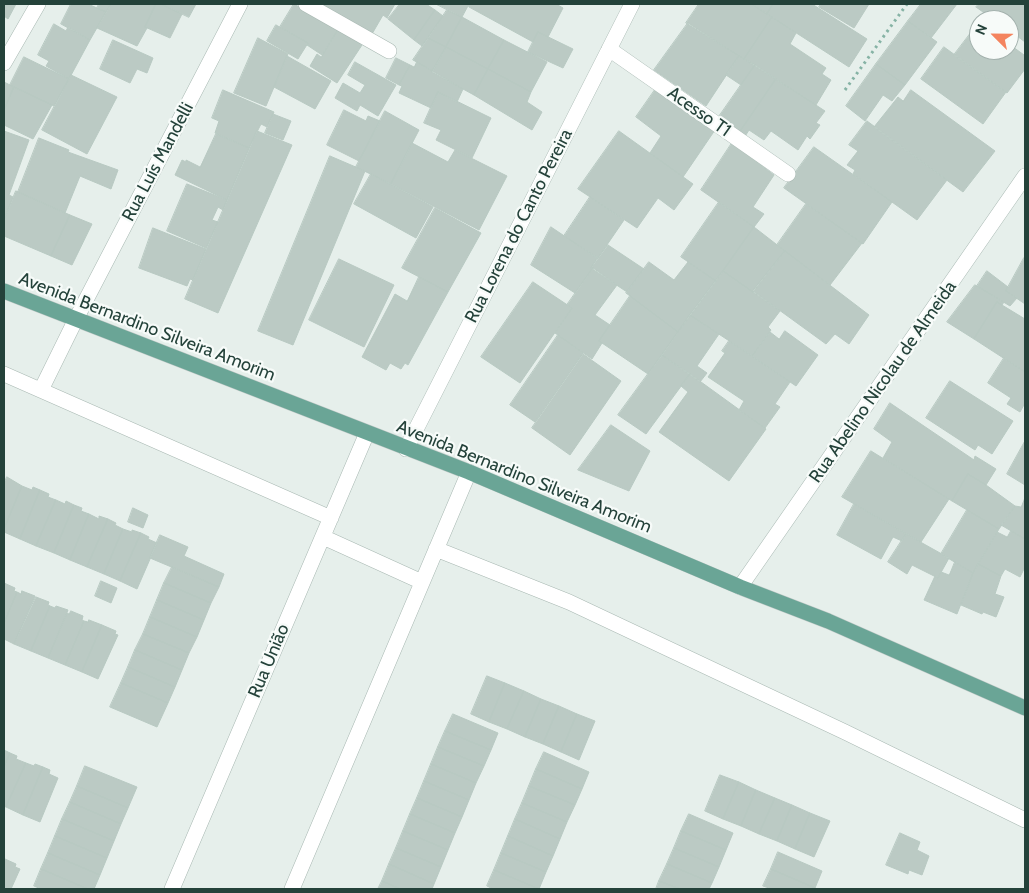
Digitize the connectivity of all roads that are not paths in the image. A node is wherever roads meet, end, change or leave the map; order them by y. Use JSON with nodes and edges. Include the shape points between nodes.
{"nodes":[{"id":1,"x":38,"y":4,"type":"edge"},
{"id":2,"x":240,"y":4,"type":"edge"},
{"id":3,"x":306,"y":4,"type":"edge"},
{"id":4,"x":632,"y":4,"type":"edge"},
{"id":5,"x":609,"y":50,"type":"junction"},
{"id":6,"x":389,"y":51,"type":"dead end"},
{"id":7,"x":4,"y":63,"type":"edge"},
{"id":8,"x":788,"y":174,"type":"dead end"},
{"id":9,"x":1025,"y":176,"type":"edge"},
{"id":10,"x":4,"y":291,"type":"edge"},
{"id":11,"x":76,"y":320,"type":"junction"},
{"id":12,"x":4,"y":374,"type":"edge"},
{"id":13,"x":41,"y":390,"type":"junction"},
{"id":14,"x":367,"y":433,"type":"junction"},
{"id":15,"x":406,"y":449,"type":"junction"},
{"id":16,"x":468,"y":472,"type":"junction"},
{"id":17,"x":331,"y":518,"type":"junction"},
{"id":18,"x":323,"y":537,"type":"junction"},
{"id":19,"x":436,"y":549,"type":"junction"},
{"id":20,"x":422,"y":582,"type":"junction"},
{"id":21,"x":740,"y":587,"type":"junction"},
{"id":22,"x":1025,"y":708,"type":"edge"},
{"id":23,"x":1025,"y":820,"type":"edge"},
{"id":24,"x":172,"y":889,"type":"edge"},
{"id":25,"x":292,"y":889,"type":"edge"}],
"edges":[{"from":1,"to":7,"type":"street"},
{"from":2,"to":11,"type":"street","name":"Rua Luís Mandelli"},
{"from":3,"to":6,"type":"street"},
{"from":4,"to":5,"type":"street","name":"Rua Lorena do Canto Pereira"},
{"from":5,"to":8,"type":"street","name":"Acesso T1"},
{"from":5,"to":15,"type":"street","name":"Rua Lorena do Canto Pereira"},
{"from":9,"to":21,"type":"street","name":"Rua Abelino Nicolau de Almeida"},
{"from":10,"to":11,"type":"main road","name":"Avenida Bernardino Silveira Amorim"},
{"from":11,"to":13,"type":"street","name":"Rua Luís Mandelli"},
{"from":11,"to":14,"type":"main road","name":"Avenida Bernardino Silveira Amorim"},
{"from":12,"to":13,"type":"street"},
{"from":13,"to":17,"type":"street"},
{"from":14,"to":15,"type":"main road","name":"Avenida Bernardino Silveira Amorim"},
{"from":14,"to":17,"type":"street","name":"Rua União"},
{"from":15,"to":16,"type":"main road","name":"Avenida Bernardino Silveira Amorim"},
{"from":16,"to":19,"type":"street"},
{"from":16,"to":21,"type":"main road","name":"Avenida Bernardino Silveira Amorim"},
{"from":17,"to":18,"type":"street","name":"Rua União"},
{"from":18,"to":20,"type":"street"},
{"from":18,"to":24,"type":"street","name":"Rua União"},
{"from":19,"to":20,"type":"street"},
{"from":19,"to":23,"type":"street","via":[[578,606]]},
{"from":20,"to":25,"type":"street"},
{"from":21,"to":22,"type":"main road","name":"Avenida Bernardino Silveira Amorim","via":[[828,621]]}]}
